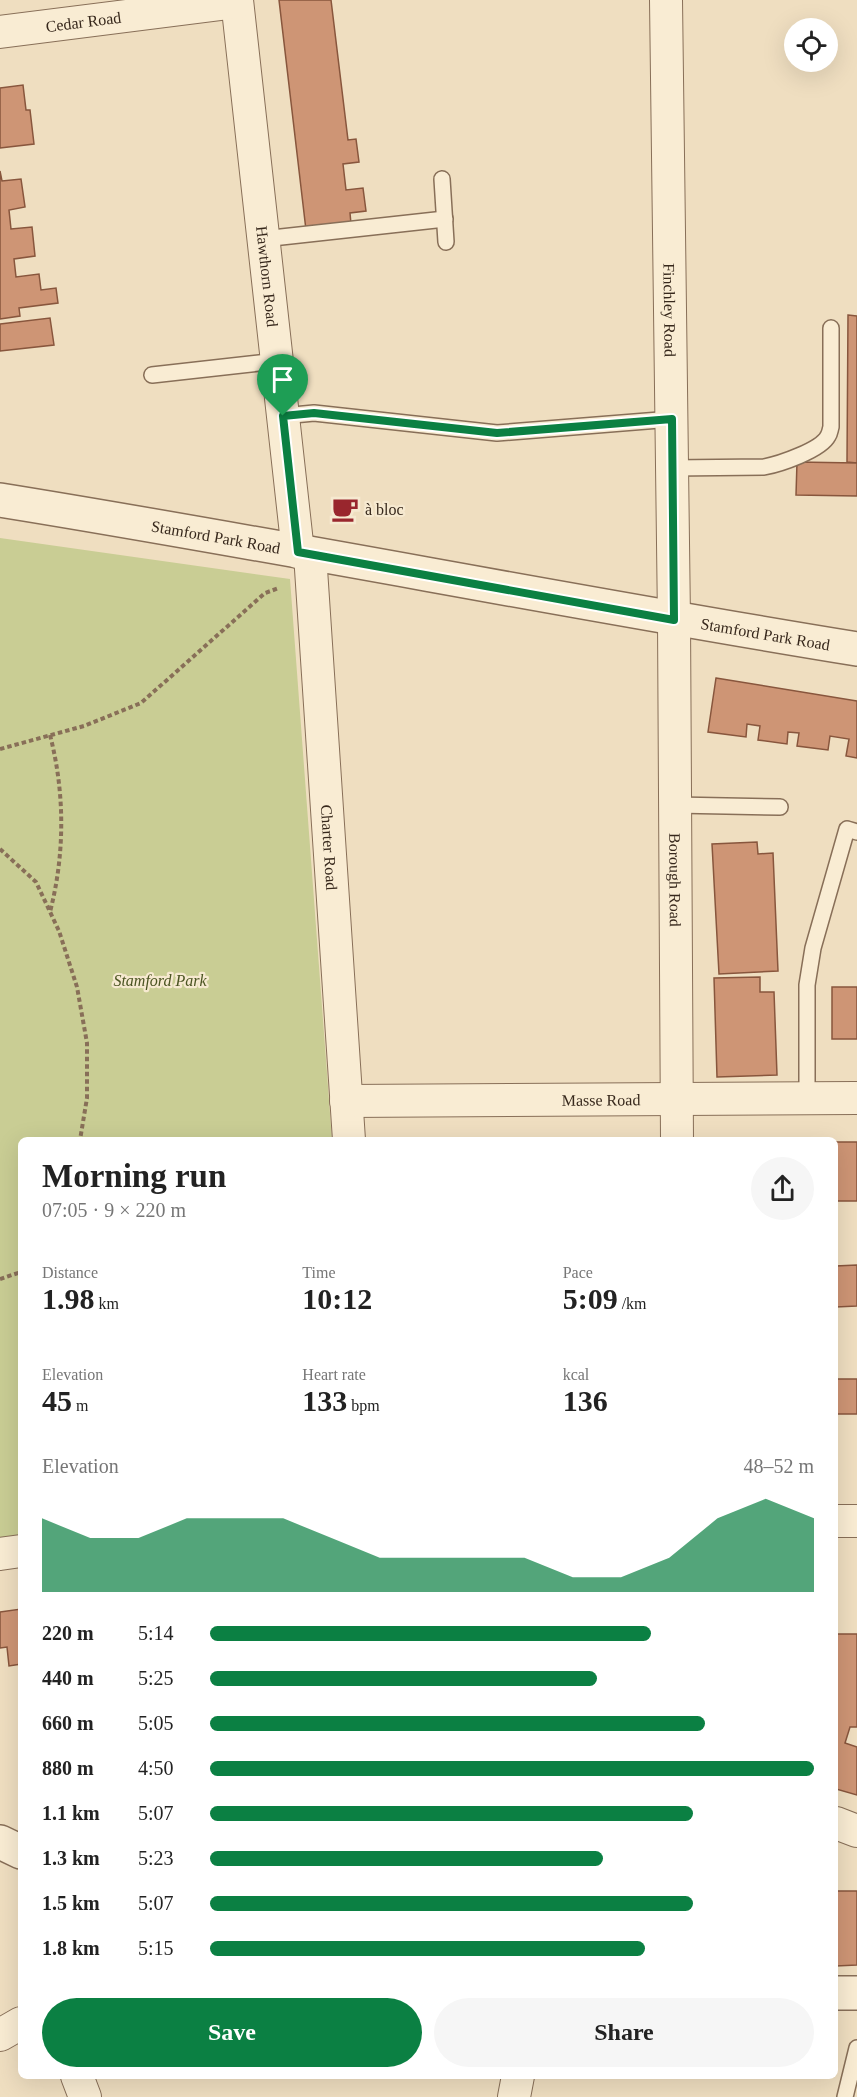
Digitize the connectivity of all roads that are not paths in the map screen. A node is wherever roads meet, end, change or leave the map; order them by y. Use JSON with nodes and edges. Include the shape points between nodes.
{"nodes":[{"id":1,"x":666,"y":0,"type":"edge"},
{"id":2,"x":237,"y":1,"type":"edge"},
{"id":3,"x":0,"y":32,"type":"edge"},
{"id":4,"x":442,"y":179,"type":"dead end"},
{"id":5,"x":445,"y":219,"type":"junction"},
{"id":6,"x":263,"y":239,"type":"junction"},
{"id":7,"x":446,"y":242,"type":"dead end"},
{"id":8,"x":831,"y":328,"type":"dead end"},
{"id":9,"x":277,"y":361,"type":"junction"},
{"id":10,"x":152,"y":375,"type":"dead end"},
{"id":11,"x":283,"y":416,"type":"junction"},
{"id":12,"x":672,"y":419,"type":"junction"},
{"id":13,"x":672,"y":468,"type":"junction"},
{"id":14,"x":0,"y":500,"type":"edge"},
{"id":15,"x":307,"y":561,"type":"junction"},
{"id":16,"x":674,"y":620,"type":"junction"},
{"id":17,"x":857,"y":649,"type":"edge"},
{"id":18,"x":675,"y":805,"type":"junction"},
{"id":19,"x":780,"y":807,"type":"dead end"},
{"id":20,"x":857,"y":832,"type":"edge"},
{"id":21,"x":677,"y":1098,"type":"junction"},
{"id":22,"x":807,"y":1098,"type":"junction"},
{"id":23,"x":857,"y":1098,"type":"edge"},
{"id":24,"x":346,"y":1101,"type":"junction"},
{"id":25,"x":349,"y":1137,"type":"edge"},
{"id":26,"x":677,"y":1137,"type":"edge"},
{"id":27,"x":838,"y":1521,"type":"edge"},
{"id":28,"x":857,"y":1521,"type":"edge"},
{"id":29,"x":18,"y":1551,"type":"edge"},
{"id":30,"x":0,"y":1554,"type":"edge"},
{"id":31,"x":838,"y":1824,"type":"edge"},
{"id":32,"x":857,"y":1831,"type":"edge"},
{"id":33,"x":0,"y":1842,"type":"edge"},
{"id":34,"x":18,"y":1851,"type":"edge"},
{"id":35,"x":838,"y":1993,"type":"edge"},
{"id":36,"x":857,"y":1993,"type":"edge"},
{"id":37,"x":18,"y":2025,"type":"edge"},
{"id":38,"x":0,"y":2035,"type":"edge"},
{"id":39,"x":857,"y":2048,"type":"edge"},
{"id":40,"x":78,"y":2079,"type":"edge"},
{"id":41,"x":517,"y":2079,"type":"edge"},
{"id":42,"x":85,"y":2097,"type":"edge"},
{"id":43,"x":514,"y":2097,"type":"edge"},
{"id":44,"x":845,"y":2097,"type":"edge"}],
"edges":[{"from":1,"to":12,"type":"street","name":"Finchley Road"},
{"from":2,"to":3,"type":"street","name":"Cedar Road"},
{"from":2,"to":6,"type":"street","name":"Hawthorn Road"},
{"from":4,"to":5,"type":"lane"},
{"from":5,"to":6,"type":"lane"},
{"from":5,"to":7,"type":"lane"},
{"from":6,"to":9,"type":"street","name":"Hawthorn Road"},
{"from":8,"to":13,"type":"lane","via":[[831,427],[828,437],[819,445],[764,467]]},
{"from":9,"to":10,"type":"lane"},
{"from":9,"to":11,"type":"street","name":"Hawthorn Road"},
{"from":11,"to":12,"type":"lane","via":[[314,413],[497,433]]},
{"from":11,"to":15,"type":"street","name":"Hawthorn Road"},
{"from":12,"to":13,"type":"street","name":"Finchley Road"},
{"from":13,"to":16,"type":"street","name":"Finchley Road"},
{"from":14,"to":15,"type":"street","name":"Stamford Park Road","via":[[113,518]]},
{"from":15,"to":16,"type":"street","name":"Stamford Park Road"},
{"from":15,"to":24,"type":"street","name":"Charter Road"},
{"from":16,"to":17,"type":"street","name":"Stamford Park Road"},
{"from":16,"to":18,"type":"street","name":"Borough Road"},
{"from":18,"to":19,"type":"lane"},
{"from":18,"to":21,"type":"street","name":"Borough Road"},
{"from":20,"to":22,"type":"lane","via":[[847,829],[813,948],[807,985]]},
{"from":21,"to":22,"type":"street","name":"Masse Road"},
{"from":21,"to":24,"type":"street","name":"Masse Road"},
{"from":21,"to":26,"type":"street","name":"Borough Road"},
{"from":22,"to":23,"type":"street","name":"Masse Road"},
{"from":24,"to":25,"type":"street","name":"Charter Road"},
{"from":27,"to":28,"type":"street"},
{"from":29,"to":30,"type":"street"},
{"from":31,"to":32,"type":"street"},
{"from":33,"to":34,"type":"street"},
{"from":35,"to":36,"type":"street"},
{"from":37,"to":38,"type":"street"},
{"from":39,"to":44,"type":"lane"},
{"from":40,"to":42,"type":"street"},
{"from":41,"to":43,"type":"street"}]}
